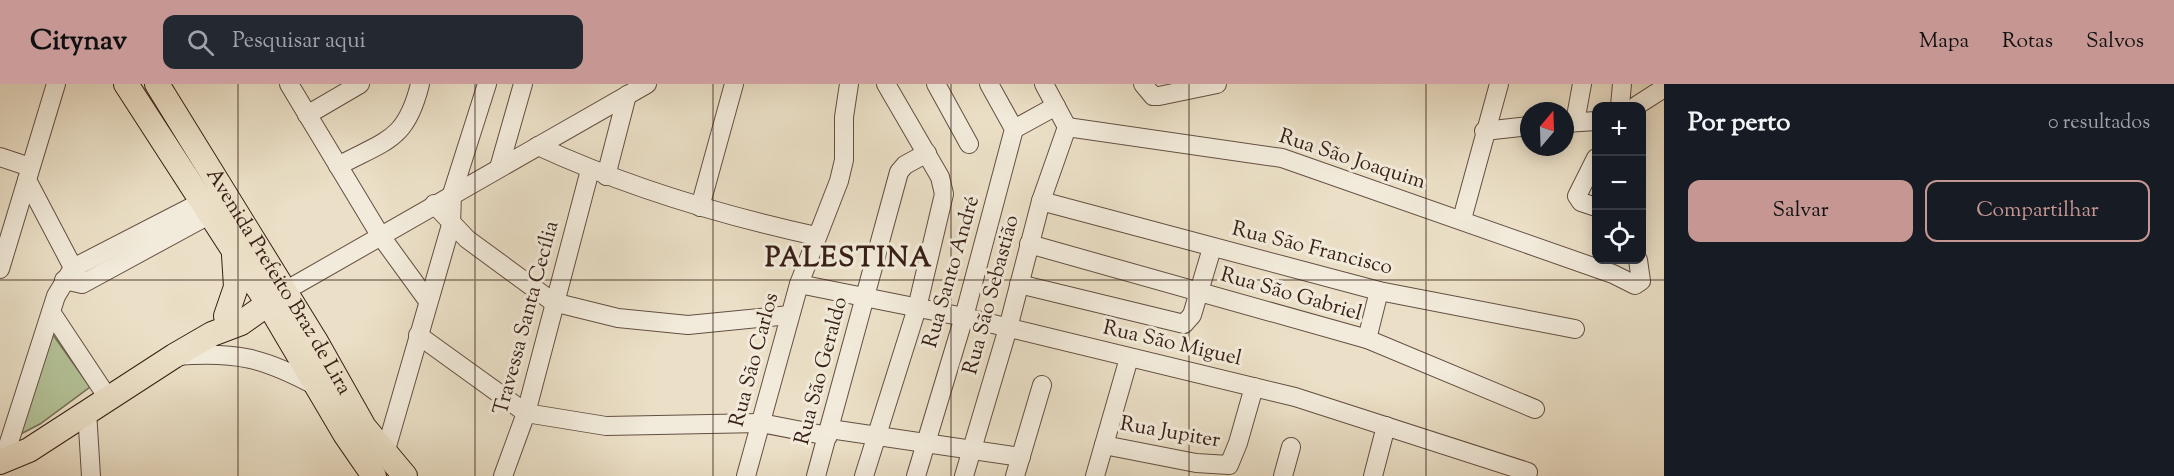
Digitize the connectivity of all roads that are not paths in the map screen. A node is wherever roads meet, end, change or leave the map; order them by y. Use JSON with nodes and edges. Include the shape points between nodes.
{"nodes":[{"id":1,"x":56,"y":84,"type":"edge"},
{"id":2,"x":289,"y":84,"type":"edge"},
{"id":3,"x":360,"y":84,"type":"edge"},
{"id":4,"x":420,"y":84,"type":"edge"},
{"id":5,"x":487,"y":84,"type":"edge"},
{"id":6,"x":523,"y":84,"type":"edge"},
{"id":7,"x":647,"y":84,"type":"edge"},
{"id":8,"x":734,"y":84,"type":"edge"},
{"id":9,"x":849,"y":84,"type":"edge"},
{"id":10,"x":886,"y":84,"type":"edge"},
{"id":11,"x":936,"y":84,"type":"edge"},
{"id":12,"x":988,"y":84,"type":"edge"},
{"id":13,"x":1044,"y":84,"type":"edge"},
{"id":14,"x":1217,"y":84,"type":"edge"},
{"id":15,"x":1499,"y":84,"type":"edge"},
{"id":16,"x":1582,"y":84,"type":"edge"},
{"id":17,"x":1622,"y":84,"type":"edge"},
{"id":18,"x":142,"y":87,"type":"edge"},
{"id":19,"x":1664,"y":88,"type":"edge"},
{"id":20,"x":1148,"y":90,"type":"edge"},
{"id":21,"x":627,"y":95,"type":"junction"},
{"id":22,"x":1620,"y":102,"type":"edge"},
{"id":23,"x":1642,"y":102,"type":"edge"},
{"id":24,"x":1056,"y":106,"type":"junction"},
{"id":25,"x":1574,"y":109,"type":"edge"},
{"id":26,"x":308,"y":115,"type":"junction"},
{"id":27,"x":1592,"y":121,"type":"edge"},
{"id":28,"x":1574,"y":122,"type":"edge"},
{"id":29,"x":1067,"y":127,"type":"junction"},
{"id":30,"x":1520,"y":127,"type":"edge"},
{"id":31,"x":1014,"y":129,"type":"junction"},
{"id":32,"x":1484,"y":131,"type":"junction"},
{"id":33,"x":969,"y":144,"type":"dead end"},
{"id":34,"x":538,"y":146,"type":"junction"},
{"id":35,"x":927,"y":153,"type":"junction"},
{"id":36,"x":0,"y":157,"type":"edge"},
{"id":37,"x":338,"y":166,"type":"junction"},
{"id":38,"x":1592,"y":166,"type":"edge"},
{"id":39,"x":499,"y":168,"type":"junction"},
{"id":40,"x":29,"y":173,"type":"junction"},
{"id":41,"x":598,"y":173,"type":"junction"},
{"id":42,"x":452,"y":194,"type":"junction"},
{"id":43,"x":228,"y":197,"type":"junction"},
{"id":44,"x":1041,"y":201,"type":"junction"},
{"id":45,"x":434,"y":204,"type":"junction"},
{"id":46,"x":1592,"y":206,"type":"edge"},
{"id":47,"x":205,"y":207,"type":"junction"},
{"id":48,"x":700,"y":207,"type":"junction"},
{"id":49,"x":1462,"y":219,"type":"junction"},
{"id":50,"x":451,"y":225,"type":"junction"},
{"id":51,"x":380,"y":235,"type":"junction"},
{"id":52,"x":816,"y":236,"type":"junction"},
{"id":53,"x":1029,"y":244,"type":"junction"},
{"id":54,"x":232,"y":247,"type":"junction"},
{"id":55,"x":1212,"y":248,"type":"junction"},
{"id":56,"x":1639,"y":264,"type":"edge"},
{"id":57,"x":0,"y":269,"type":"edge"},
{"id":58,"x":73,"y":277,"type":"junction"},
{"id":59,"x":799,"y":284,"type":"junction"},
{"id":60,"x":1019,"y":284,"type":"junction"},
{"id":61,"x":1379,"y":291,"type":"junction"},
{"id":62,"x":1199,"y":293,"type":"junction"},
{"id":63,"x":271,"y":297,"type":"junction"},
{"id":64,"x":865,"y":300,"type":"junction"},
{"id":65,"x":428,"y":301,"type":"junction"},
{"id":66,"x":554,"y":302,"type":"junction"},
{"id":67,"x":917,"y":308,"type":"junction"},
{"id":68,"x":51,"y":312,"type":"junction"},
{"id":69,"x":790,"y":315,"type":"junction"},
{"id":70,"x":964,"y":317,"type":"junction"},
{"id":71,"x":226,"y":324,"type":"junction"},
{"id":72,"x":1008,"y":328,"type":"junction"},
{"id":73,"x":1575,"y":329,"type":"dead end"},
{"id":74,"x":418,"y":335,"type":"junction"},
{"id":75,"x":1367,"y":339,"type":"junction"},
{"id":76,"x":295,"y":349,"type":"junction"},
{"id":77,"x":174,"y":356,"type":"junction"},
{"id":78,"x":1130,"y":358,"type":"junction"},
{"id":79,"x":1042,"y":385,"type":"dead end"},
{"id":80,"x":318,"y":387,"type":"junction"},
{"id":81,"x":1254,"y":387,"type":"junction"},
{"id":82,"x":108,"y":398,"type":"junction"},
{"id":83,"x":1535,"y":409,"type":"dead end"},
{"id":84,"x":87,"y":411,"type":"junction"},
{"id":85,"x":526,"y":413,"type":"junction"},
{"id":86,"x":761,"y":423,"type":"junction"},
{"id":87,"x":1386,"y":426,"type":"junction"},
{"id":88,"x":829,"y":433,"type":"junction"},
{"id":89,"x":876,"y":437,"type":"junction"},
{"id":90,"x":924,"y":444,"type":"junction"},
{"id":91,"x":1104,"y":445,"type":"junction"},
{"id":92,"x":1291,"y":447,"type":"dead end"},
{"id":93,"x":971,"y":450,"type":"junction"},
{"id":94,"x":385,"y":453,"type":"junction"},
{"id":95,"x":1021,"y":456,"type":"junction"},
{"id":96,"x":1,"y":462,"type":"edge"},
{"id":97,"x":1528,"y":472,"type":"dead end"},
{"id":98,"x":91,"y":476,"type":"edge"},
{"id":99,"x":374,"y":476,"type":"edge"},
{"id":100,"x":405,"y":476,"type":"edge"},
{"id":101,"x":503,"y":476,"type":"edge"},
{"id":102,"x":746,"y":476,"type":"edge"},
{"id":103,"x":816,"y":476,"type":"edge"},
{"id":104,"x":864,"y":476,"type":"edge"},
{"id":105,"x":916,"y":476,"type":"edge"},
{"id":106,"x":964,"y":476,"type":"edge"},
{"id":107,"x":1015,"y":476,"type":"edge"},
{"id":108,"x":1095,"y":476,"type":"edge"},
{"id":109,"x":1283,"y":476,"type":"edge"},
{"id":110,"x":1373,"y":476,"type":"edge"}],
"edges":[{"from":1,"to":40,"type":"street"},
{"from":2,"to":26,"type":"street"},
{"from":3,"to":26,"type":"street"},
{"from":4,"to":37,"type":"street","via":[[411,114],[401,130]]},
{"from":5,"to":42,"type":"street"},
{"from":6,"to":39,"type":"street"},
{"from":7,"to":21,"type":"street"},
{"from":8,"to":48,"type":"street"},
{"from":9,"to":52,"type":"street","name":"Rua São Carlos","via":[[844,160]]},
{"from":10,"to":35,"type":"street"},
{"from":11,"to":33,"type":"street"},
{"from":12,"to":31,"type":"street"},
{"from":13,"to":24,"type":"street"},
{"from":14,"to":20,"type":"street","via":[[1170,95]]},
{"from":15,"to":32,"type":"street"},
{"from":16,"to":25,"type":"street"},
{"from":17,"to":22,"type":"street"},
{"from":18,"to":43,"type":"main road","name":"Avenida Prefeito Braz de Lira"},
{"from":18,"to":47,"type":"main road","name":"Avenida Prefeito Braz de Lira"},
{"from":19,"to":23,"type":"street"},
{"from":21,"to":34,"type":"street"},
{"from":21,"to":41,"type":"street","name":"Travessa Santa Cecília"},
{"from":24,"to":29,"type":"street"},
{"from":24,"to":31,"type":"street"},
{"from":26,"to":37,"type":"street"},
{"from":27,"to":28,"type":"street"},
{"from":29,"to":44,"type":"street","name":"Rua São Sebastião"},
{"from":29,"to":49,"type":"street","name":"Rua São Joaquim","via":[[1282,158],[1395,200]]},
{"from":30,"to":32,"type":"street"},
{"from":31,"to":70,"type":"street","name":"Rua Santo André"},
{"from":32,"to":49,"type":"street"},
{"from":34,"to":39,"type":"street"},
{"from":34,"to":41,"type":"street"},
{"from":35,"to":64,"type":"street","name":"Rua São Geraldo","via":[[899,172]]},
{"from":35,"to":67,"type":"street","via":[[944,194]]},
{"from":36,"to":40,"type":"street"},
{"from":37,"to":51,"type":"street"},
{"from":38,"to":46,"type":"street","via":[[1576,196]]},
{"from":39,"to":42,"type":"street"},
{"from":40,"to":57,"type":"street"},
{"from":40,"to":58,"type":"street"},
{"from":41,"to":48,"type":"street"},
{"from":41,"to":66,"type":"street","name":"Travessa Santa Cecília"},
{"from":42,"to":45,"type":"street"},
{"from":42,"to":50,"type":"street"},
{"from":43,"to":47,"type":"street"},
{"from":43,"to":63,"type":"main road","name":"Avenida Prefeito Braz de Lira"},
{"from":44,"to":53,"type":"street","name":"Rua São Sebastião"},
{"from":44,"to":55,"type":"street","name":"Rua São Francisco"},
{"from":45,"to":50,"type":"street"},
{"from":45,"to":51,"type":"street"},
{"from":47,"to":54,"type":"main road","name":"Avenida Prefeito Braz de Lira"},
{"from":47,"to":58,"type":"street"},
{"from":48,"to":52,"type":"street"},
{"from":49,"to":56,"type":"street","name":"Rua São Joaquim","via":[[1613,274],[1628,283],[1640,284]]},
{"from":50,"to":65,"type":"street"},
{"from":50,"to":66,"type":"street"},
{"from":51,"to":63,"type":"street"},
{"from":51,"to":65,"type":"street"},
{"from":52,"to":59,"type":"street","name":"Rua São Carlos"},
{"from":53,"to":60,"type":"street","name":"Rua São Sebastião"},
{"from":53,"to":62,"type":"street","name":"Rua São Gabriel"},
{"from":54,"to":63,"type":"main road","name":"Avenida Prefeito Braz de Lira"},
{"from":54,"to":71,"type":"main road","via":[[236,287]]},
{"from":55,"to":61,"type":"street","name":"Rua São Francisco"},
{"from":55,"to":62,"type":"street"},
{"from":58,"to":68,"type":"street"},
{"from":59,"to":64,"type":"street","name":"Rua São Miguel"},
{"from":59,"to":69,"type":"street","name":"Rua São Carlos"},
{"from":60,"to":62,"type":"street","via":[[1179,324],[1188,322]]},
{"from":60,"to":72,"type":"street","name":"Rua São Sebastião"},
{"from":61,"to":73,"type":"street","name":"Rua São Francisco"},
{"from":61,"to":75,"type":"street"},
{"from":62,"to":75,"type":"street","name":"Rua São Gabriel"},
{"from":63,"to":71,"type":"main road"},
{"from":63,"to":76,"type":"main road","name":"Avenida Prefeito Braz de Lira"},
{"from":63,"to":94,"type":"main road","name":"Avenida Prefeito Braz de Lira"},
{"from":64,"to":67,"type":"street","name":"Rua São Miguel"},
{"from":64,"to":88,"type":"street","name":"Rua São Geraldo"},
{"from":65,"to":74,"type":"street"},
{"from":66,"to":69,"type":"street","via":[[618,318],[688,325]]},
{"from":66,"to":85,"type":"street","name":"Travessa Santa Cecília"},
{"from":67,"to":70,"type":"street","name":"Rua São Miguel"},
{"from":67,"to":89,"type":"street"},
{"from":68,"to":82,"type":"street"},
{"from":68,"to":96,"type":"street"},
{"from":69,"to":86,"type":"street","name":"Rua São Carlos"},
{"from":70,"to":72,"type":"street","name":"Rua São Miguel"},
{"from":70,"to":90,"type":"street","name":"Rua Santo André"},
{"from":71,"to":76,"type":"main road","via":[[271,332]]},
{"from":71,"to":77,"type":"main road"},
{"from":72,"to":78,"type":"street","name":"Rua São Miguel"},
{"from":72,"to":93,"type":"street","name":"Rua São Sebastião"},
{"from":74,"to":85,"type":"street"},
{"from":74,"to":94,"type":"street"},
{"from":75,"to":83,"type":"street","name":"Rua São Gabriel"},
{"from":76,"to":80,"type":"main road","name":"Avenida Prefeito Braz de Lira"},
{"from":77,"to":80,"type":"street","via":[[220,354],[258,359]]},
{"from":77,"to":82,"type":"main road"},
{"from":78,"to":81,"type":"street","name":"Rua São Miguel"},
{"from":78,"to":91,"type":"street"},
{"from":79,"to":95,"type":"street"},
{"from":80,"to":99,"type":"main road","name":"Avenida Prefeito Braz de Lira"},
{"from":81,"to":87,"type":"street","name":"Rua São Miguel"},
{"from":81,"to":91,"type":"street","name":"Rua Jupiter","via":[[1229,465],[1196,463]]},
{"from":82,"to":84,"type":"main road"},
{"from":84,"to":96,"type":"main road","via":[[29,450]]},
{"from":84,"to":98,"type":"street"},
{"from":85,"to":86,"type":"street","via":[[606,426]]},
{"from":85,"to":101,"type":"street","name":"Travessa Santa Cecília"},
{"from":86,"to":88,"type":"street"},
{"from":86,"to":102,"type":"street","name":"Rua São Carlos"},
{"from":87,"to":97,"type":"street","name":"Rua São Miguel"},
{"from":87,"to":110,"type":"street"},
{"from":88,"to":89,"type":"street"},
{"from":88,"to":103,"type":"street","name":"Rua São Geraldo"},
{"from":89,"to":90,"type":"street"},
{"from":89,"to":104,"type":"street"},
{"from":90,"to":93,"type":"street"},
{"from":90,"to":105,"type":"street","name":"Rua Santo André"},
{"from":91,"to":108,"type":"street"},
{"from":92,"to":109,"type":"street"},
{"from":93,"to":95,"type":"street"},
{"from":93,"to":106,"type":"street","name":"Rua São Sebastião"},
{"from":94,"to":100,"type":"main road","name":"Avenida Prefeito Braz de Lira"},
{"from":95,"to":107,"type":"street"}]}
